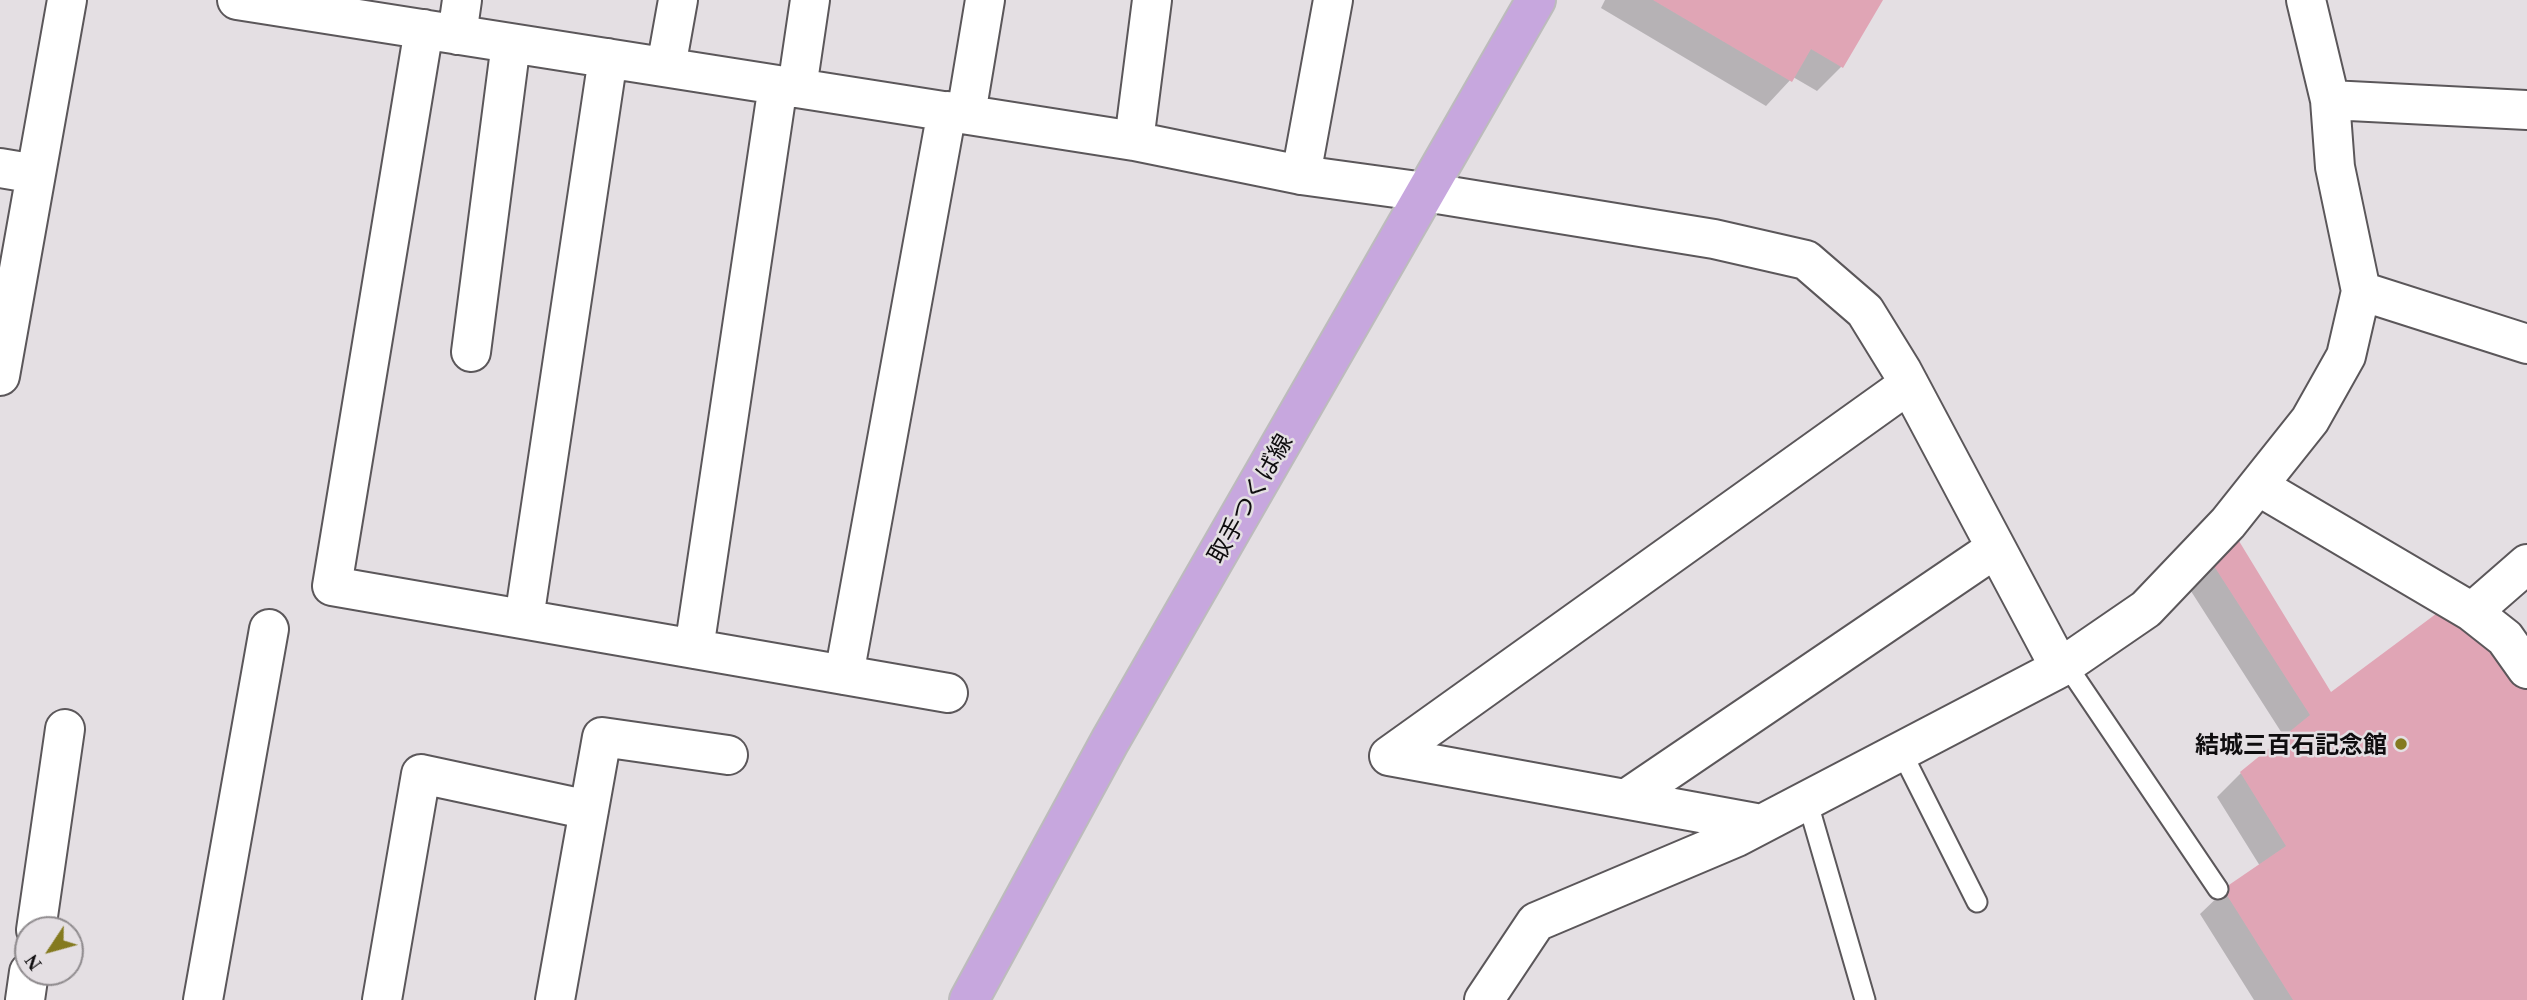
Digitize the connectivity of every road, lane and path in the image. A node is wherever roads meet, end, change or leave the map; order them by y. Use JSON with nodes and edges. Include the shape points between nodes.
{"nodes":[{"id":1,"x":67,"y":0,"type":"edge"},
{"id":2,"x":677,"y":0,"type":"edge"},
{"id":3,"x":810,"y":0,"type":"edge"},
{"id":4,"x":985,"y":0,"type":"edge"},
{"id":5,"x":1152,"y":0,"type":"edge"},
{"id":6,"x":1333,"y":0,"type":"edge"},
{"id":7,"x":1536,"y":0,"type":"edge"},
{"id":8,"x":2306,"y":0,"type":"edge"},
{"id":9,"x":249,"y":1,"type":"edge"},
{"id":10,"x":448,"y":21,"type":"edge"},
{"id":11,"x":511,"y":43,"type":"junction"},
{"id":12,"x":608,"y":58,"type":"junction"},
{"id":13,"x":666,"y":67,"type":"junction"},
{"id":14,"x":788,"y":86,"type":"junction"},
{"id":15,"x":2330,"y":100,"type":"junction"},
{"id":16,"x":2527,"y":110,"type":"edge"},
{"id":17,"x":957,"y":113,"type":"junction"},
{"id":18,"x":1134,"y":141,"type":"junction"},
{"id":19,"x":18,"y":171,"type":"edge"},
{"id":20,"x":1301,"y":175,"type":"junction"},
{"id":21,"x":1425,"y":191,"type":"junction"},
{"id":22,"x":2361,"y":291,"type":"junction"},
{"id":23,"x":2527,"y":344,"type":"edge"},
{"id":24,"x":471,"y":352,"type":"dead end"},
{"id":25,"x":0,"y":376,"type":"edge"},
{"id":26,"x":1909,"y":384,"type":"junction"},
{"id":27,"x":2258,"y":486,"type":"junction"},
{"id":28,"x":1996,"y":548,"type":"junction"},
{"id":29,"x":2527,"y":564,"type":"edge"},
{"id":30,"x":2472,"y":612,"type":"junction"},
{"id":31,"x":524,"y":619,"type":"junction"},
{"id":32,"x":269,"y":629,"type":"dead end"},
{"id":33,"x":694,"y":649,"type":"junction"},
{"id":34,"x":2063,"y":666,"type":"junction"},
{"id":35,"x":2527,"y":669,"type":"edge"},
{"id":36,"x":844,"y":675,"type":"junction"},
{"id":37,"x":948,"y":693,"type":"dead end"},
{"id":38,"x":65,"y":729,"type":"dead end"},
{"id":39,"x":1901,"y":751,"type":"junction"},
{"id":40,"x":728,"y":755,"type":"dead end"},
{"id":41,"x":1626,"y":799,"type":"junction"},
{"id":42,"x":1807,"y":800,"type":"junction"},
{"id":43,"x":589,"y":810,"type":"junction"},
{"id":44,"x":1761,"y":824,"type":"junction"},
{"id":45,"x":2218,"y":889,"type":"dead end"},
{"id":46,"x":1977,"y":902,"type":"dead end"},
{"id":47,"x":38,"y":916,"type":"edge"},
{"id":48,"x":202,"y":1000,"type":"edge"},
{"id":49,"x":382,"y":1000,"type":"edge"},
{"id":50,"x":555,"y":1000,"type":"edge"},
{"id":51,"x":969,"y":1000,"type":"edge"},
{"id":52,"x":1484,"y":1000,"type":"edge"},
{"id":53,"x":1865,"y":1000,"type":"edge"}],
"edges":[{"from":1,"to":19,"type":"street"},
{"from":2,"to":13,"type":"street"},
{"from":3,"to":14,"type":"street"},
{"from":4,"to":17,"type":"street"},
{"from":5,"to":18,"type":"street"},
{"from":6,"to":20,"type":"street"},
{"from":7,"to":21,"type":"main road","name":"取手つくば線"},
{"from":8,"to":15,"type":"street"},
{"from":9,"to":10,"type":"street"},
{"from":10,"to":11,"type":"street"},
{"from":10,"to":31,"type":"street","via":[[332,586]]},
{"from":11,"to":12,"type":"street"},
{"from":11,"to":24,"type":"street"},
{"from":12,"to":13,"type":"street"},
{"from":12,"to":31,"type":"street"},
{"from":13,"to":14,"type":"street"},
{"from":14,"to":17,"type":"street"},
{"from":14,"to":33,"type":"street"},
{"from":15,"to":16,"type":"street"},
{"from":15,"to":22,"type":"street","via":[[2335,167]]},
{"from":17,"to":18,"type":"street"},
{"from":17,"to":36,"type":"street"},
{"from":18,"to":20,"type":"street"},
{"from":19,"to":25,"type":"street"},
{"from":20,"to":21,"type":"street"},
{"from":21,"to":26,"type":"street","via":[[1714,239],[1806,260],[1865,312]]},
{"from":21,"to":51,"type":"main road","name":"取手つくば線","via":[[1110,741]]},
{"from":22,"to":23,"type":"street"},
{"from":22,"to":27,"type":"street","via":[[2346,356],[2310,420]]},
{"from":26,"to":28,"type":"street"},
{"from":26,"to":41,"type":"street","via":[[1389,756]]},
{"from":27,"to":30,"type":"street"},
{"from":27,"to":34,"type":"street","via":[[2146,609]]},
{"from":28,"to":34,"type":"street"},
{"from":28,"to":41,"type":"street"},
{"from":29,"to":30,"type":"street"},
{"from":30,"to":35,"type":"street","via":[[2505,638]]},
{"from":31,"to":33,"type":"street"},
{"from":32,"to":48,"type":"street"},
{"from":33,"to":36,"type":"street"},
{"from":34,"to":39,"type":"street"},
{"from":34,"to":45,"type":"lane"},
{"from":36,"to":37,"type":"street"},
{"from":38,"to":47,"type":"street"},
{"from":39,"to":42,"type":"street"},
{"from":39,"to":46,"type":"lane"},
{"from":40,"to":43,"type":"street","via":[[602,737]]},
{"from":41,"to":44,"type":"street"},
{"from":42,"to":44,"type":"street"},
{"from":42,"to":53,"type":"lane"},
{"from":43,"to":49,"type":"street","via":[[421,774]]},
{"from":43,"to":50,"type":"street"},
{"from":44,"to":52,"type":"street","via":[[1536,922]]}]}
